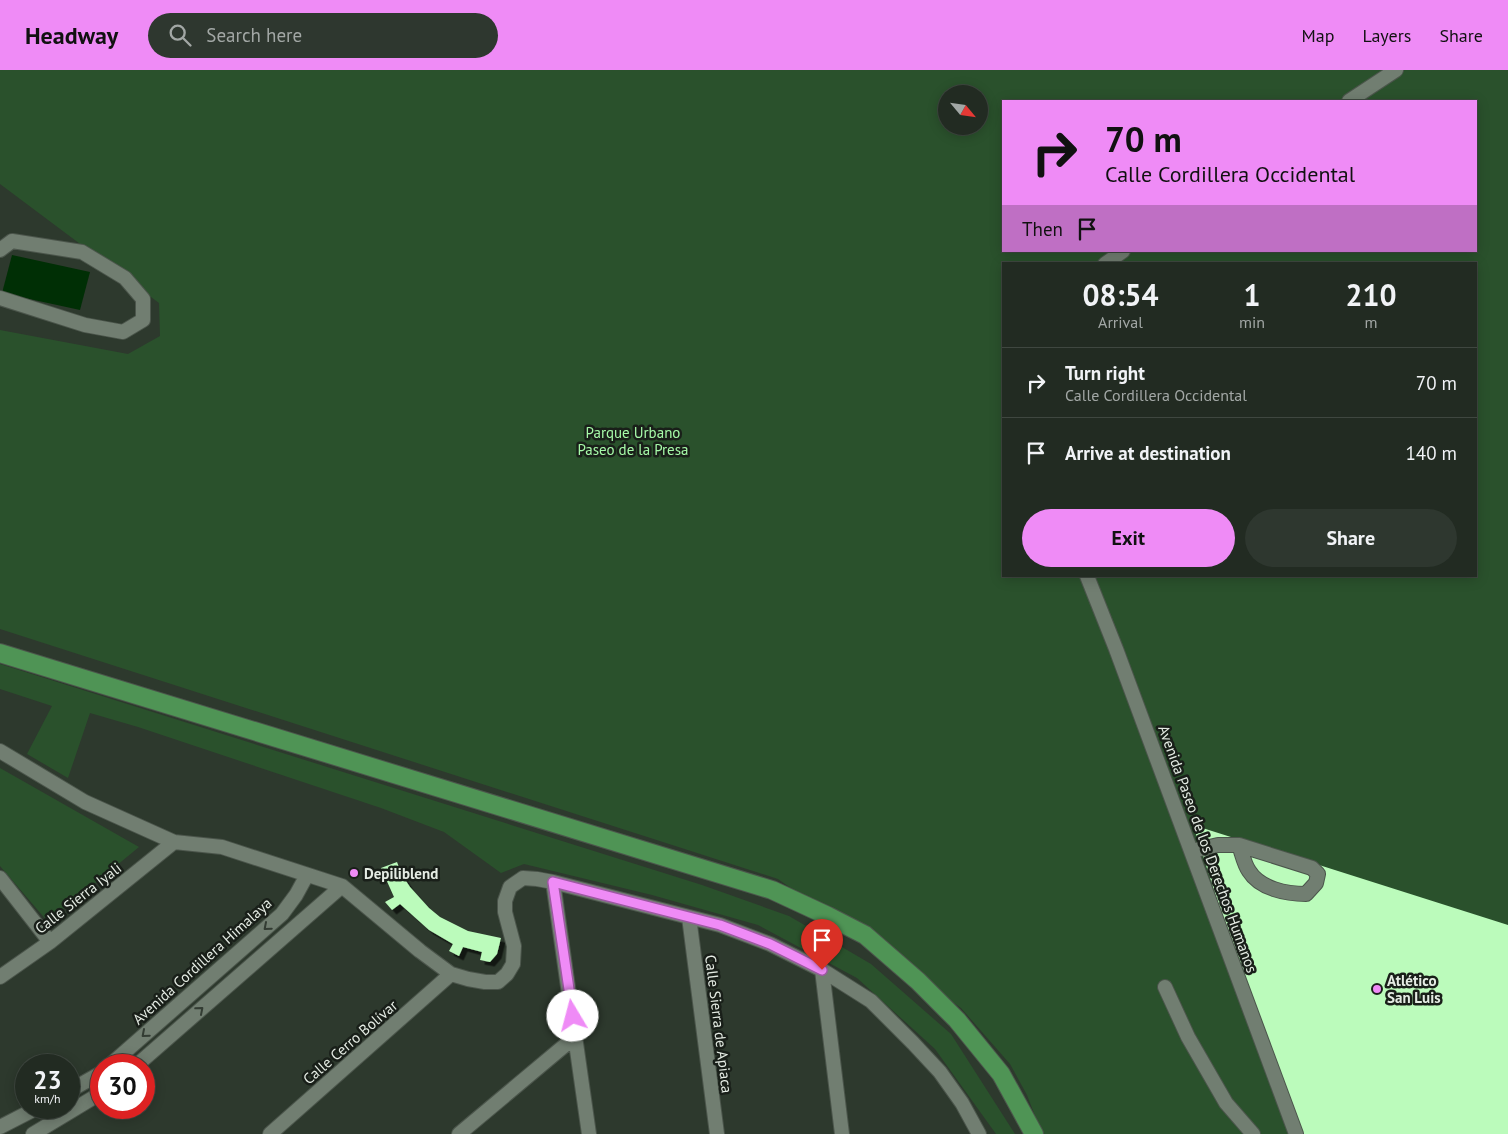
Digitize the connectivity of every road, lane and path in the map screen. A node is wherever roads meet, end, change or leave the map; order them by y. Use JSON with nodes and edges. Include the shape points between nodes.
{"nodes":[{"id":1,"x":1396,"y":70,"type":"edge"},
{"id":2,"x":1350,"y":100,"type":"edge"},
{"id":3,"x":0,"y":250,"type":"edge"},
{"id":4,"x":1122,"y":252,"type":"edge"},
{"id":5,"x":1108,"y":262,"type":"edge"},
{"id":6,"x":0,"y":298,"type":"edge"},
{"id":7,"x":1087,"y":577,"type":"edge"},
{"id":8,"x":0,"y":653,"type":"edge"},
{"id":9,"x":0,"y":751,"type":"edge"},
{"id":10,"x":174,"y":842,"type":"junction"},
{"id":11,"x":1239,"y":845,"type":"junction"},
{"id":12,"x":1192,"y":851,"type":"junction"},
{"id":13,"x":306,"y":875,"type":"junction"},
{"id":14,"x":0,"y":878,"type":"edge"},
{"id":15,"x":553,"y":882,"type":"junction"},
{"id":16,"x":342,"y":886,"type":"junction"},
{"id":17,"x":290,"y":904,"type":"junction"},
{"id":18,"x":308,"y":915,"type":"junction"},
{"id":19,"x":689,"y":917,"type":"junction"},
{"id":20,"x":50,"y":942,"type":"junction"},
{"id":21,"x":822,"y":970,"type":"junction"},
{"id":22,"x":451,"y":974,"type":"junction"},
{"id":23,"x":0,"y":977,"type":"edge"},
{"id":24,"x":1165,"y":987,"type":"dead end"},
{"id":25,"x":576,"y":1036,"type":"junction"},
{"id":26,"x":123,"y":1054,"type":"edge"},
{"id":27,"x":150,"y":1054,"type":"edge"},
{"id":28,"x":90,"y":1100,"type":"edge"},
{"id":29,"x":16,"y":1119,"type":"edge"},
{"id":30,"x":0,"y":1127,"type":"edge"},
{"id":31,"x":33,"y":1134,"type":"edge"},
{"id":32,"x":270,"y":1134,"type":"edge"},
{"id":33,"x":459,"y":1134,"type":"edge"},
{"id":34,"x":589,"y":1134,"type":"edge"},
{"id":35,"x":717,"y":1134,"type":"edge"},
{"id":36,"x":842,"y":1134,"type":"edge"},
{"id":37,"x":979,"y":1134,"type":"edge"},
{"id":38,"x":1034,"y":1134,"type":"edge"},
{"id":39,"x":1253,"y":1134,"type":"edge"},
{"id":40,"x":1296,"y":1134,"type":"edge"}],
"edges":[{"from":1,"to":2,"type":"street"},
{"from":3,"to":6,"type":"street","via":[[12,241],[82,252],[125,278],[143,299],[143,320],[123,332],[85,325]]},
{"from":4,"to":5,"type":"street"},
{"from":7,"to":12,"type":"street","name":"Avenida Paseo de los Derechos Humanos"},
{"from":8,"to":38,"type":"main road","via":[[772,890],[828,916],[865,935],[957,1020],[1002,1074]]},
{"from":9,"to":10,"type":"street","via":[[85,802]]},
{"from":10,"to":13,"type":"street","via":[[222,847]]},
{"from":10,"to":20,"type":"street","name":"Calle Sierra Iyali"},
{"from":11,"to":11,"type":"street","via":[[1312,868],[1318,874],[1316,883],[1306,894],[1290,894],[1258,882],[1248,871]]},
{"from":11,"to":12,"type":"street","via":[[1218,845]]},
{"from":12,"to":40,"type":"street","name":"Avenida Paseo de los Derechos Humanos"},
{"from":13,"to":16,"type":"street"},
{"from":13,"to":17,"type":"street","name":"Avenida Cordillera Himalaya"},
{"from":14,"to":20,"type":"street"},
{"from":15,"to":19,"type":"street"},
{"from":15,"to":22,"type":"street","via":[[522,878],[510,887],[505,901],[514,946],[513,964],[507,974],[498,982]]},
{"from":15,"to":25,"type":"street"},
{"from":16,"to":18,"type":"street"},
{"from":16,"to":22,"type":"street"},
{"from":17,"to":18,"type":"street","via":[[292,912],[298,916]]},
{"from":17,"to":26,"type":"street","name":"Avenida Cordillera Himalaya","one_way":true},
{"from":27,"to":18,"type":"street","one_way":true},
{"from":19,"to":21,"type":"street","via":[[770,944]]},
{"from":19,"to":35,"type":"street","name":"Calle Sierra de Apiaca"},
{"from":20,"to":23,"type":"street","name":"Calle Sierra Iyali"},
{"from":21,"to":36,"type":"street"},
{"from":21,"to":37,"type":"street","via":[[871,1001],[913,1042],[940,1072]]},
{"from":22,"to":32,"type":"street","name":"Calle Cerro Bolívar"},
{"from":24,"to":39,"type":"street","via":[[1188,1037],[1226,1103]]},
{"from":25,"to":33,"type":"street"},
{"from":25,"to":34,"type":"street"},
{"from":28,"to":31,"type":"street"},
{"from":29,"to":30,"type":"street"}]}
